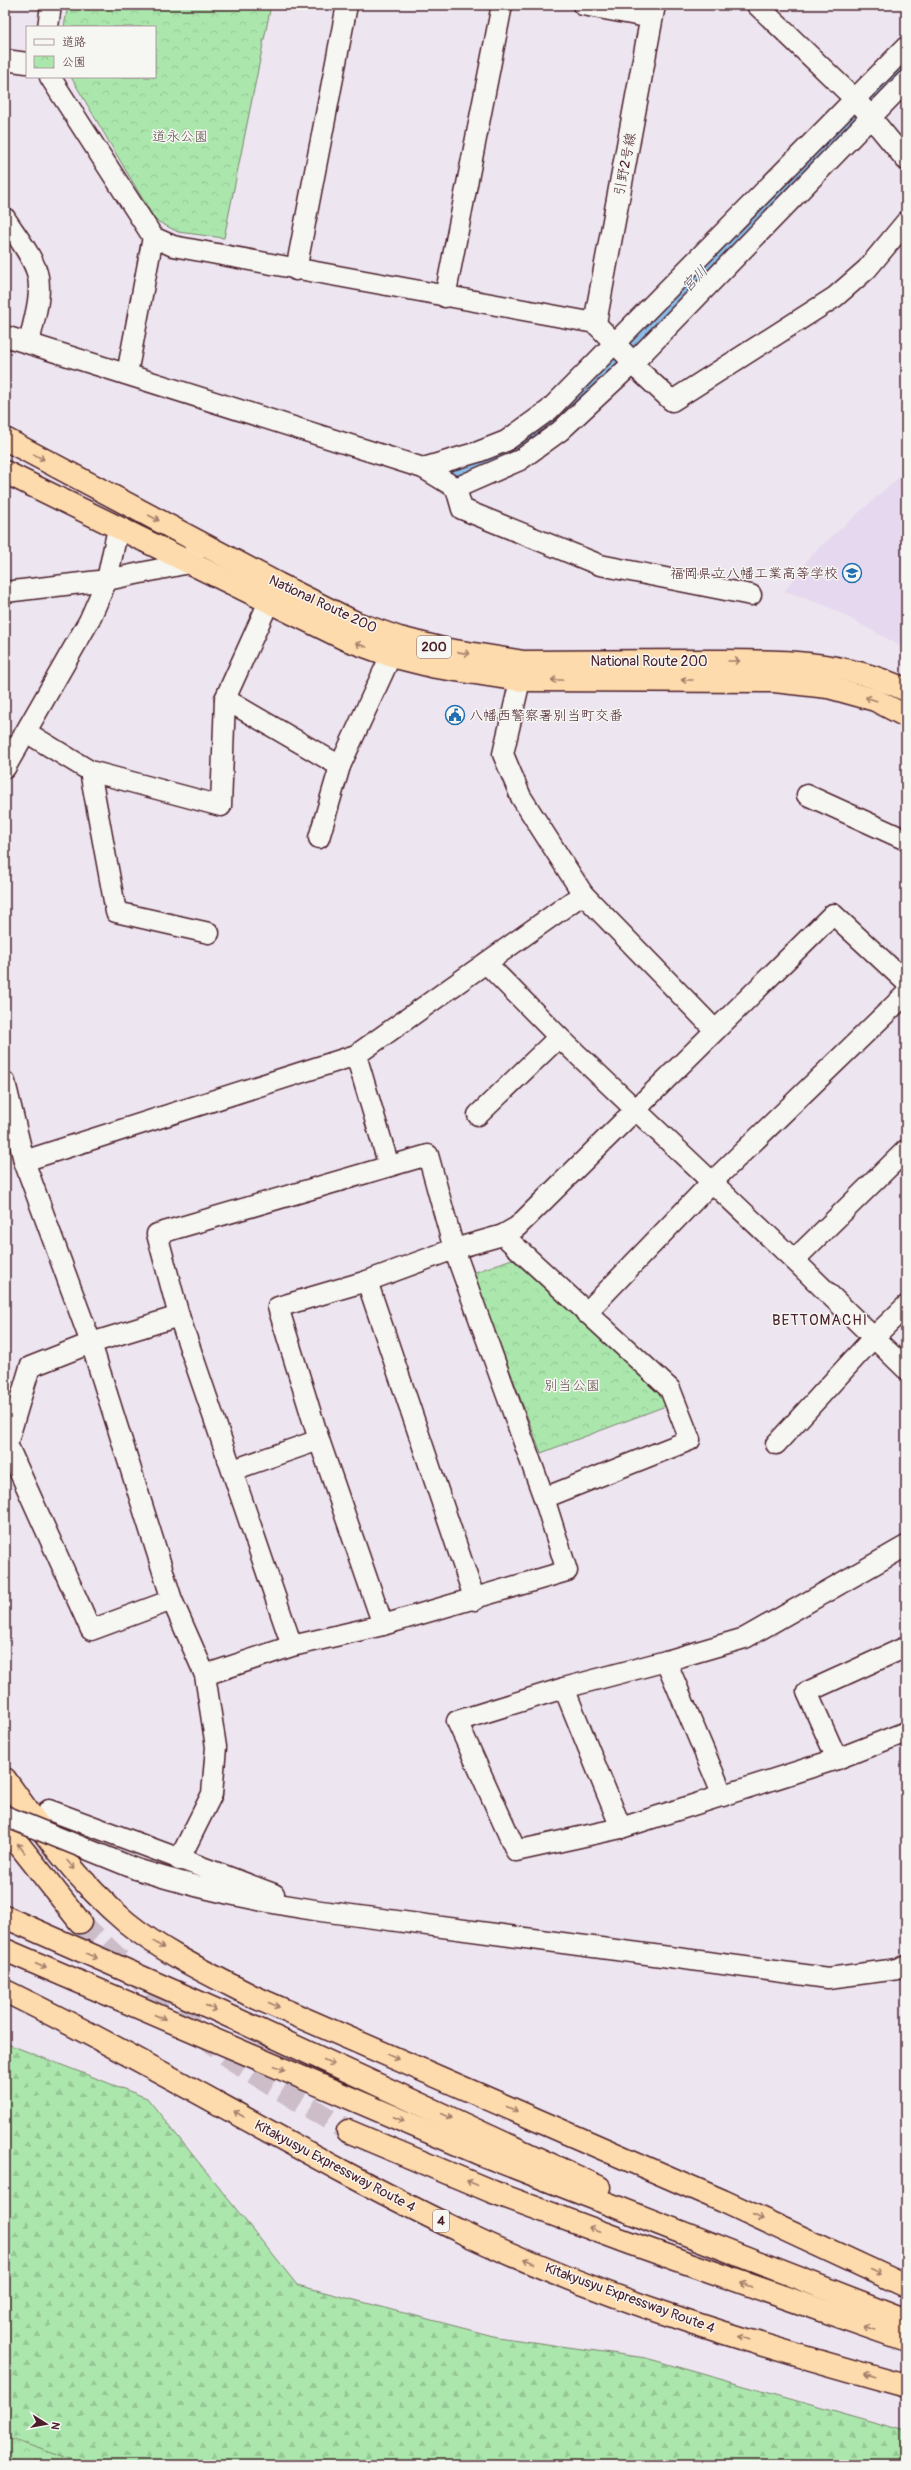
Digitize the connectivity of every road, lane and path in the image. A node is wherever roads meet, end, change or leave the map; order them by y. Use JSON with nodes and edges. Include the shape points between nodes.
{"nodes":[{"id":1,"x":51,"y":5,"type":"edge"},
{"id":2,"x":347,"y":5,"type":"edge"},
{"id":3,"x":502,"y":5,"type":"edge"},
{"id":4,"x":583,"y":5,"type":"edge"},
{"id":5,"x":757,"y":5,"type":"edge"},
{"id":6,"x":653,"y":12,"type":"edge"},
{"id":7,"x":48,"y":26,"type":"edge"},
{"id":8,"x":906,"y":47,"type":"edge"},
{"id":9,"x":5,"y":60,"type":"edge"},
{"id":10,"x":26,"y":63,"type":"edge"},
{"id":11,"x":51,"y":78,"type":"edge"},
{"id":12,"x":906,"y":81,"type":"edge"},
{"id":13,"x":863,"y":108,"type":"junction"},
{"id":14,"x":906,"y":160,"type":"edge"},
{"id":15,"x":5,"y":218,"type":"edge"},
{"id":16,"x":906,"y":222,"type":"edge"},
{"id":17,"x":153,"y":237,"type":"junction"},
{"id":18,"x":296,"y":270,"type":"junction"},
{"id":19,"x":445,"y":297,"type":"junction"},
{"id":20,"x":595,"y":323,"type":"junction"},
{"id":21,"x":5,"y":336,"type":"edge"},
{"id":22,"x":29,"y":343,"type":"junction"},
{"id":23,"x":623,"y":353,"type":"junction"},
{"id":24,"x":127,"y":374,"type":"junction"},
{"id":25,"x":5,"y":439,"type":"edge"},
{"id":26,"x":423,"y":468,"type":"junction"},
{"id":27,"x":5,"y":472,"type":"edge"},
{"id":28,"x":456,"y":488,"type":"junction"},
{"id":29,"x":118,"y":528,"type":"junction"},
{"id":30,"x":200,"y":542,"type":"junction"},
{"id":31,"x":189,"y":563,"type":"junction"},
{"id":32,"x":107,"y":580,"type":"junction"},
{"id":33,"x":5,"y":592,"type":"edge"},
{"id":34,"x":273,"y":593,"type":"junction"},
{"id":35,"x":751,"y":595,"type":"dead end"},
{"id":36,"x":395,"y":647,"type":"junction"},
{"id":37,"x":522,"y":671,"type":"junction"},
{"id":38,"x":906,"y":690,"type":"edge"},
{"id":39,"x":225,"y":699,"type":"junction"},
{"id":40,"x":906,"y":716,"type":"edge"},
{"id":41,"x":26,"y":732,"type":"junction"},
{"id":42,"x":340,"y":766,"type":"junction"},
{"id":43,"x":5,"y":768,"type":"edge"},
{"id":44,"x":90,"y":771,"type":"junction"},
{"id":45,"x":807,"y":795,"type":"dead end"},
{"id":46,"x":319,"y":838,"type":"dead end"},
{"id":47,"x":906,"y":840,"type":"edge"},
{"id":48,"x":583,"y":894,"type":"junction"},
{"id":49,"x":209,"y":933,"type":"dead end"},
{"id":50,"x":486,"y":962,"type":"junction"},
{"id":51,"x":906,"y":982,"type":"edge"},
{"id":52,"x":906,"y":994,"type":"edge"},
{"id":53,"x":715,"y":1030,"type":"junction"},
{"id":54,"x":559,"y":1038,"type":"junction"},
{"id":55,"x":356,"y":1055,"type":"junction"},
{"id":56,"x":5,"y":1082,"type":"edge"},
{"id":57,"x":636,"y":1110,"type":"junction"},
{"id":58,"x":478,"y":1116,"type":"dead end"},
{"id":59,"x":906,"y":1150,"type":"edge"},
{"id":60,"x":24,"y":1161,"type":"junction"},
{"id":61,"x":389,"y":1166,"type":"junction"},
{"id":62,"x":711,"y":1183,"type":"junction"},
{"id":63,"x":503,"y":1235,"type":"junction"},
{"id":64,"x":454,"y":1249,"type":"junction"},
{"id":65,"x":794,"y":1260,"type":"junction"},
{"id":66,"x":367,"y":1281,"type":"junction"},
{"id":67,"x":906,"y":1306,"type":"edge"},
{"id":68,"x":586,"y":1313,"type":"junction"},
{"id":69,"x":179,"y":1316,"type":"junction"},
{"id":70,"x":873,"y":1338,"type":"junction"},
{"id":71,"x":91,"y":1343,"type":"junction"},
{"id":72,"x":906,"y":1369,"type":"edge"},
{"id":73,"x":319,"y":1440,"type":"junction"},
{"id":74,"x":776,"y":1444,"type":"dead end"},
{"id":75,"x":233,"y":1470,"type":"junction"},
{"id":76,"x":544,"y":1498,"type":"junction"},
{"id":77,"x":906,"y":1546,"type":"edge"},
{"id":78,"x":172,"y":1600,"type":"junction"},
{"id":79,"x":475,"y":1600,"type":"junction"},
{"id":80,"x":383,"y":1625,"type":"junction"},
{"id":81,"x":292,"y":1646,"type":"junction"},
{"id":82,"x":906,"y":1647,"type":"edge"},
{"id":83,"x":666,"y":1662,"type":"junction"},
{"id":84,"x":205,"y":1675,"type":"junction"},
{"id":85,"x":564,"y":1688,"type":"junction"},
{"id":86,"x":906,"y":1732,"type":"edge"},
{"id":87,"x":837,"y":1759,"type":"junction"},
{"id":88,"x":5,"y":1779,"type":"edge"},
{"id":89,"x":723,"y":1796,"type":"junction"},
{"id":90,"x":49,"y":1810,"type":"dead end"},
{"id":91,"x":5,"y":1816,"type":"edge"},
{"id":92,"x":5,"y":1827,"type":"edge"},
{"id":93,"x":620,"y":1828,"type":"junction"},
{"id":94,"x":179,"y":1860,"type":"junction"},
{"id":95,"x":321,"y":1912,"type":"junction"},
{"id":96,"x":5,"y":1917,"type":"edge"},
{"id":97,"x":80,"y":1922,"type":"tunnel mouth"},
{"id":98,"x":5,"y":1950,"type":"edge"},
{"id":99,"x":903,"y":1970,"type":"edge"},
{"id":100,"x":5,"y":1991,"type":"edge"},
{"id":101,"x":348,"y":2131,"type":"tunnel mouth"},
{"id":102,"x":743,"y":2257,"type":"junction"},
{"id":103,"x":906,"y":2286,"type":"edge"},
{"id":104,"x":906,"y":2320,"type":"edge"},
{"id":105,"x":906,"y":2340,"type":"edge"},
{"id":106,"x":906,"y":2386,"type":"edge"}],
"edges":[{"from":1,"to":7,"type":"street"},
{"from":2,"to":18,"type":"street"},
{"from":3,"to":19,"type":"street"},
{"from":4,"to":6,"type":"street"},
{"from":5,"to":13,"type":"street"},
{"from":6,"to":20,"type":"street","name":"引野2号線"},
{"from":8,"to":13,"type":"street"},
{"from":9,"to":10,"type":"street"},
{"from":11,"to":17,"type":"street"},
{"from":12,"to":13,"type":"street"},
{"from":13,"to":14,"type":"street"},
{"from":13,"to":23,"type":"street"},
{"from":13,"to":23,"type":"street"},
{"from":15,"to":22,"type":"street","via":[[29,256],[38,276],[38,298]]},
{"from":16,"to":23,"type":"street","via":[[867,269],[835,298],[672,401]]},
{"from":17,"to":18,"type":"street","via":[[173,246]]},
{"from":17,"to":24,"type":"street"},
{"from":18,"to":19,"type":"street"},
{"from":19,"to":20,"type":"street"},
{"from":20,"to":23,"type":"street"},
{"from":21,"to":22,"type":"street"},
{"from":22,"to":24,"type":"street"},
{"from":23,"to":26,"type":"street","via":[[506,441]]},
{"from":23,"to":28,"type":"street","via":[[560,431],[520,460]]},
{"from":24,"to":26,"type":"street"},
{"from":25,"to":30,"type":"highway","name":"National Route 200","number":"200","one_way":true},
{"from":26,"to":28,"type":"street"},
{"from":27,"to":29,"type":"highway","name":"National Route 200","number":"200"},
{"from":28,"to":35,"type":"street","via":[[462,509],[600,564]]},
{"from":29,"to":31,"type":"highway","name":"National Route 200","number":"200"},
{"from":29,"to":32,"type":"street"},
{"from":30,"to":31,"type":"street"},
{"from":30,"to":34,"type":"highway","name":"National Route 200","number":"200"},
{"from":31,"to":32,"type":"street"},
{"from":31,"to":34,"type":"highway","name":"National Route 200","number":"200"},
{"from":32,"to":33,"type":"street"},
{"from":32,"to":41,"type":"street","via":[[89,621]]},
{"from":34,"to":36,"type":"highway","name":"National Route 200","number":"200","via":[[345,639]]},
{"from":34,"to":39,"type":"street"},
{"from":36,"to":37,"type":"highway","name":"National Route 200","number":"200","via":[[436,667]]},
{"from":36,"to":42,"type":"street"},
{"from":37,"to":38,"type":"highway","name":"National Route 200","number":"200","one_way":true,"via":[[785,660],[834,666],[882,678]]},
{"from":40,"to":37,"type":"highway","name":"National Route 200","number":"200","one_way":true,"via":[[875,700],[828,687],[774,681]]},
{"from":37,"to":48,"type":"street","via":[[503,754],[521,797]]},
{"from":39,"to":42,"type":"street"},
{"from":39,"to":44,"type":"street","via":[[221,806]]},
{"from":41,"to":43,"type":"street"},
{"from":41,"to":44,"type":"street"},
{"from":42,"to":46,"type":"street"},
{"from":44,"to":49,"type":"street","via":[[116,912]]},
{"from":45,"to":47,"type":"street"},
{"from":48,"to":50,"type":"street"},
{"from":48,"to":53,"type":"street"},
{"from":50,"to":54,"type":"street"},
{"from":50,"to":55,"type":"street"},
{"from":51,"to":53,"type":"street","via":[[833,914]]},
{"from":52,"to":62,"type":"street"},
{"from":53,"to":57,"type":"street"},
{"from":54,"to":57,"type":"street"},
{"from":54,"to":58,"type":"street"},
{"from":55,"to":60,"type":"street"},
{"from":55,"to":61,"type":"street"},
{"from":56,"to":60,"type":"street"},
{"from":57,"to":62,"type":"street"},
{"from":57,"to":63,"type":"street","via":[[516,1227]]},
{"from":59,"to":65,"type":"street"},
{"from":60,"to":71,"type":"street"},
{"from":61,"to":64,"type":"street","via":[[428,1155]]},
{"from":61,"to":69,"type":"street","via":[[157,1234]]},
{"from":62,"to":65,"type":"street"},
{"from":62,"to":68,"type":"street"},
{"from":63,"to":64,"type":"street"},
{"from":63,"to":68,"type":"street"},
{"from":64,"to":66,"type":"street"},
{"from":64,"to":76,"type":"street"},
{"from":65,"to":70,"type":"street"},
{"from":66,"to":73,"type":"street","via":[[278,1307]]},
{"from":66,"to":79,"type":"street"},
{"from":67,"to":70,"type":"street"},
{"from":68,"to":76,"type":"street","via":[[670,1389],[690,1440]]},
{"from":69,"to":71,"type":"street"},
{"from":69,"to":75,"type":"street"},
{"from":70,"to":72,"type":"street"},
{"from":70,"to":74,"type":"street"},
{"from":71,"to":78,"type":"street"},
{"from":71,"to":78,"type":"street","via":[[30,1367],[8,1444],[91,1630]]},
{"from":73,"to":75,"type":"street"},
{"from":73,"to":80,"type":"street"},
{"from":75,"to":81,"type":"street"},
{"from":76,"to":79,"type":"street","via":[[567,1571]]},
{"from":77,"to":83,"type":"street","via":[[745,1638]]},
{"from":78,"to":84,"type":"street"},
{"from":79,"to":80,"type":"street"},
{"from":80,"to":81,"type":"street"},
{"from":81,"to":84,"type":"street"},
{"from":82,"to":87,"type":"street","via":[[807,1692]]},
{"from":83,"to":85,"type":"street"},
{"from":83,"to":89,"type":"street"},
{"from":84,"to":94,"type":"street","via":[[216,1747],[212,1794]]},
{"from":85,"to":93,"type":"street"},
{"from":85,"to":93,"type":"street","via":[[457,1721],[516,1851]]},
{"from":86,"to":87,"type":"street"},
{"from":87,"to":89,"type":"street"},
{"from":88,"to":103,"type":"highway","one_way":true,"via":[[30,1815],[94,1892],[127,1923],[160,1947],[252,1996],[723,2201]]},
{"from":89,"to":93,"type":"street"},
{"from":90,"to":94,"type":"street"},
{"from":91,"to":95,"type":"street","bridge":true,"via":[[136,1869],[199,1889]]},
{"from":97,"to":92,"type":"highway","one_way":true},
{"from":94,"to":95,"type":"street"},
{"from":95,"to":99,"type":"street","via":[[828,1978]]},
{"from":96,"to":102,"type":"highway","one_way":true,"via":[[483,2132],[671,2220]]},
{"from":98,"to":102,"type":"highway","one_way":true,"via":[[478,2153]]},
{"from":106,"to":100,"type":"highway","name":"Kitakyusyu Expressway Route 4","number":"4","one_way":true,"via":[[646,2306],[559,2274],[481,2240],[333,2168],[136,2057]]},
{"from":105,"to":101,"type":"highway","one_way":true,"via":[[565,2219],[493,2192]]},
{"from":102,"to":104,"type":"highway"}]}
